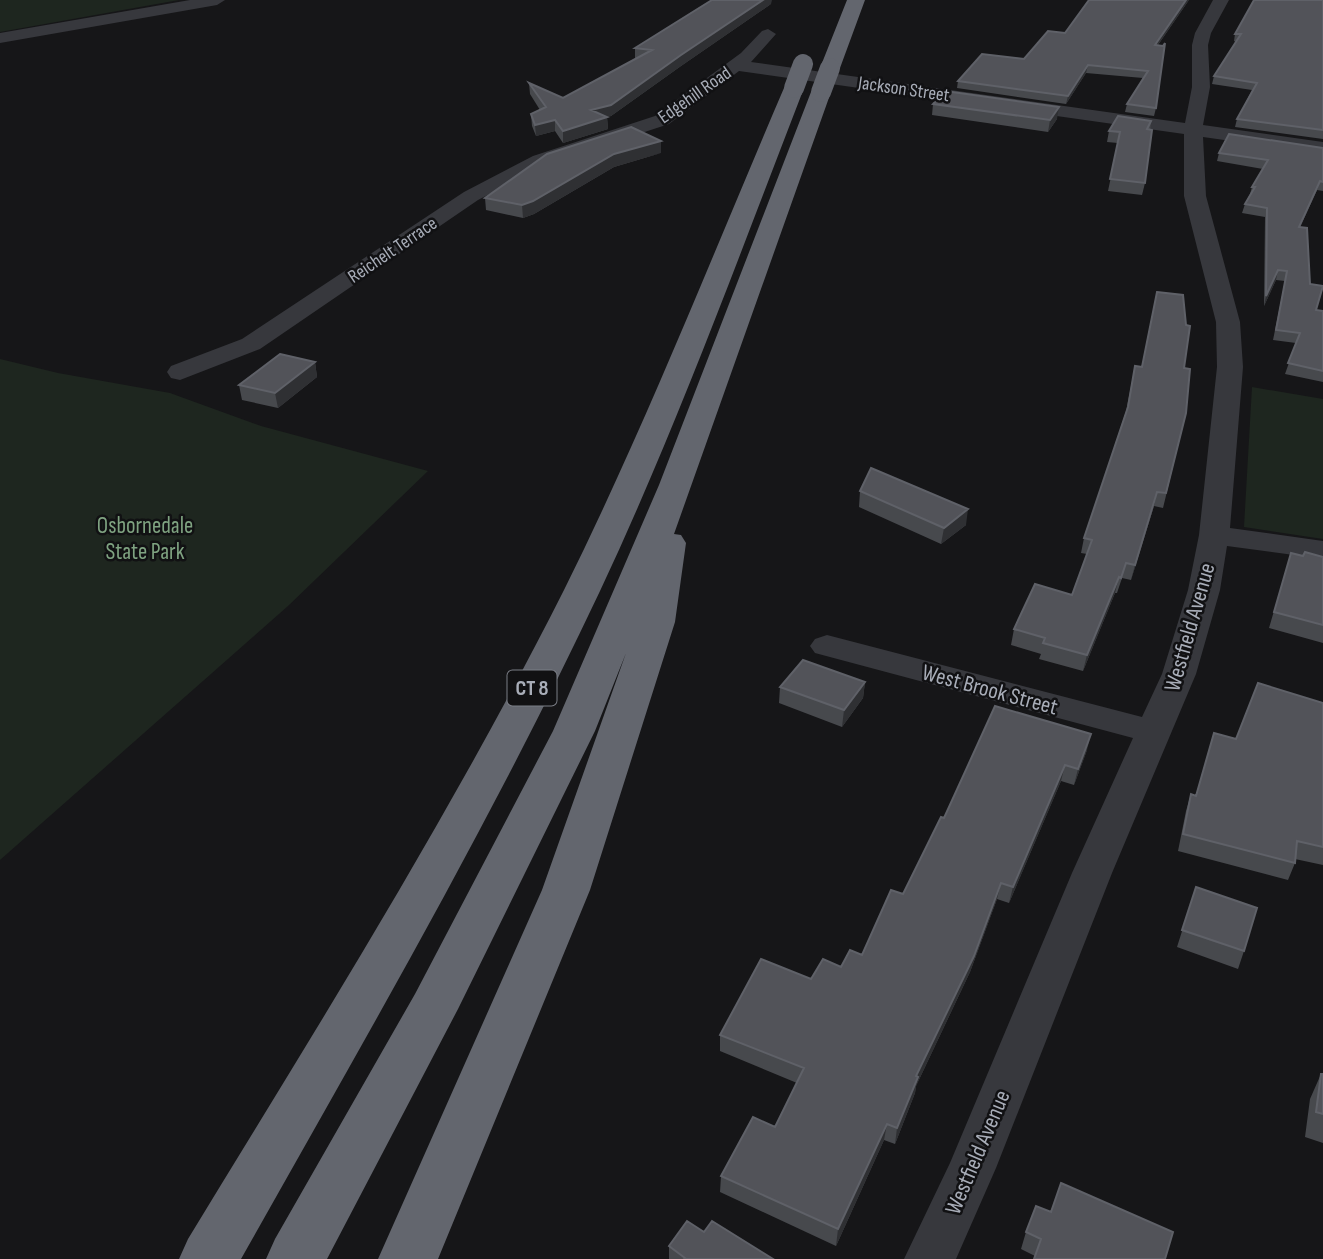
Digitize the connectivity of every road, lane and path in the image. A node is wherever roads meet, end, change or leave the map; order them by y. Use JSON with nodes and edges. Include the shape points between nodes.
{"nodes":[{"id":1,"x":217,"y":0,"type":"edge"},
{"id":2,"x":856,"y":0,"type":"edge"},
{"id":3,"x":1221,"y":0,"type":"edge"},
{"id":4,"x":768,"y":34,"type":"dead end"},
{"id":5,"x":0,"y":38,"type":"edge"},
{"id":6,"x":735,"y":65,"type":"junction"},
{"id":7,"x":811,"y":73,"type":"junction"},
{"id":8,"x":1193,"y":129,"type":"junction"},
{"id":9,"x":610,"y":136,"type":"joint"},
{"id":10,"x":1323,"y":148,"type":"edge"},
{"id":11,"x":180,"y":372,"type":"dead end"},
{"id":12,"x":676,"y":485,"type":"junction"},
{"id":13,"x":1214,"y":535,"type":"junction"},
{"id":14,"x":1323,"y":550,"type":"edge"},
{"id":15,"x":827,"y":646,"type":"dead end"},
{"id":16,"x":1154,"y":732,"type":"junction"},
{"id":17,"x":209,"y":1259,"type":"edge"},
{"id":18,"x":296,"y":1259,"type":"edge"},
{"id":19,"x":408,"y":1259,"type":"edge"},
{"id":20,"x":930,"y":1259,"type":"edge"}],
"edges":[{"from":1,"to":5,"type":"street"},
{"from":2,"to":7,"type":"highway","number":"CT 8"},
{"from":3,"to":8,"type":"street","name":"Westfield Avenue","via":[[1200,45],[1201,87]]},
{"from":4,"to":6,"type":"street","name":"Edgehill Road"},
{"from":6,"to":8,"type":"street","name":"Jackson Street"},
{"from":6,"to":9,"type":"street","name":"Edgehill Road","via":[[662,120]]},
{"from":7,"to":12,"type":"highway","number":"CT 8"},
{"from":7,"to":17,"type":"highway","number":"CT 8","via":[[629,488],[550,655],[431,875]]},
{"from":8,"to":10,"type":"street","name":"Jackson Street"},
{"from":8,"to":13,"type":"street","name":"Westfield Avenue","via":[[1195,196],[1228,322],[1230,367]]},
{"from":9,"to":11,"type":"street","name":"Reichelt Terrace","via":[[540,160],[471,196],[251,344]]},
{"from":12,"to":18,"type":"highway","number":"CT 8","via":[[574,731],[433,1009]]},
{"from":12,"to":19,"type":"highway","via":[[656,622],[566,890]]},
{"from":13,"to":14,"type":"street"},
{"from":13,"to":16,"type":"street","name":"Westfield Avenue","via":[[1180,674]]},
{"from":15,"to":16,"type":"street","name":"West Brook Street"},
{"from":16,"to":20,"type":"street","name":"Westfield Avenue"}]}
